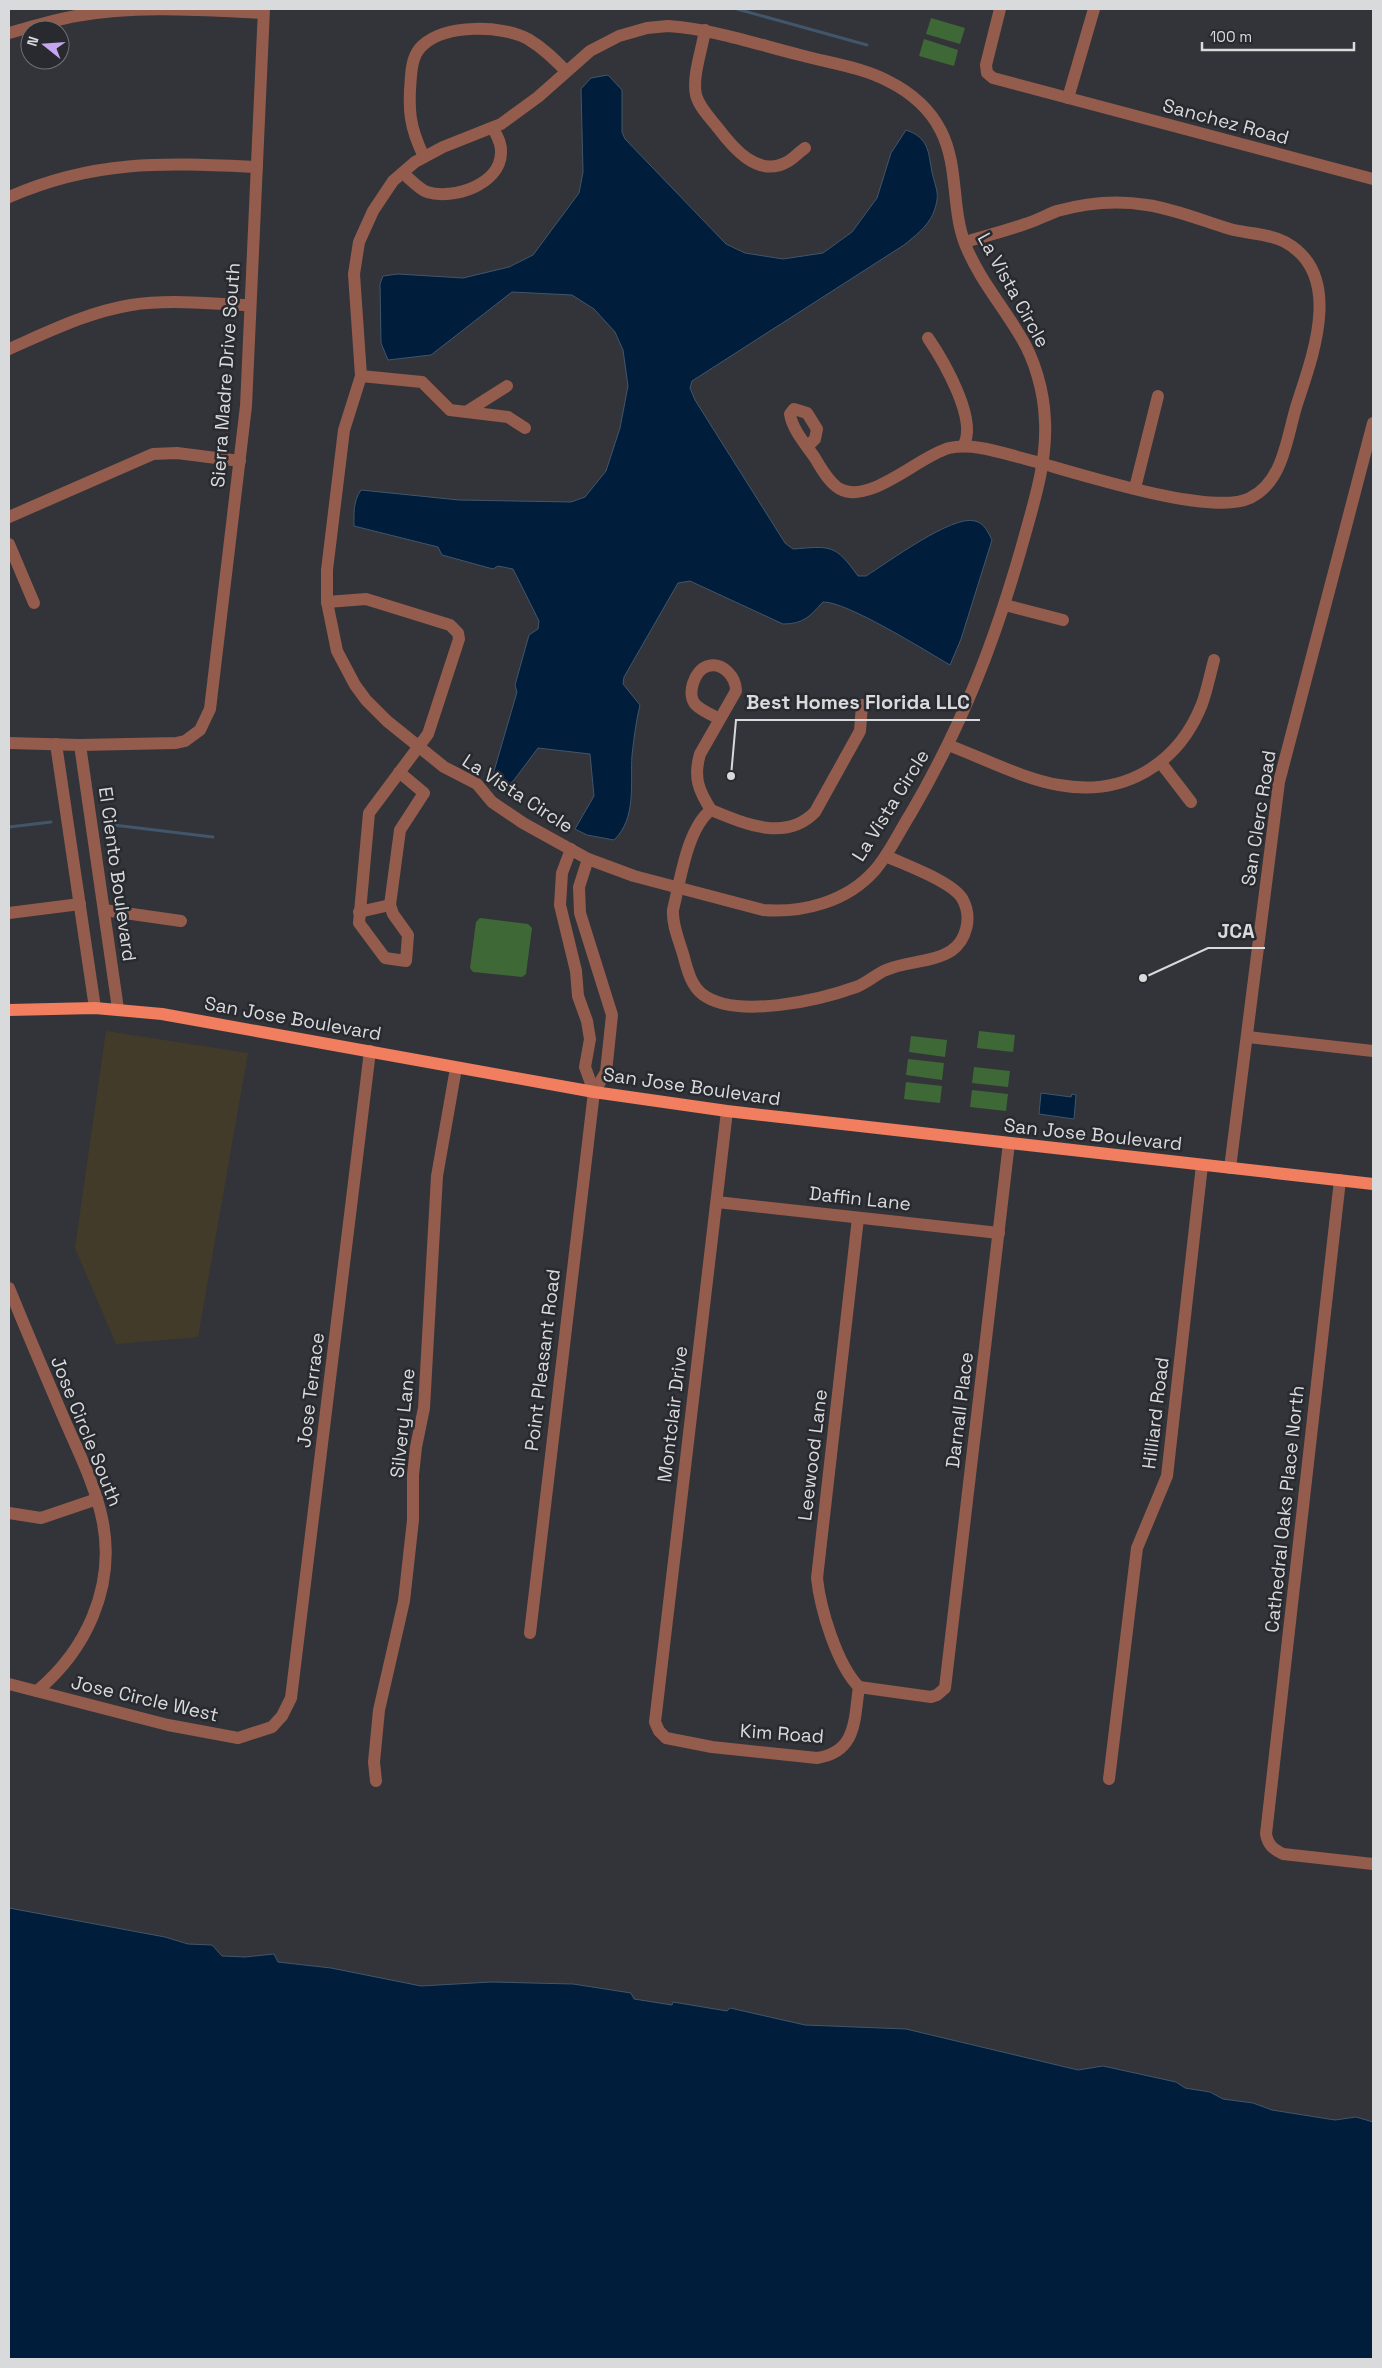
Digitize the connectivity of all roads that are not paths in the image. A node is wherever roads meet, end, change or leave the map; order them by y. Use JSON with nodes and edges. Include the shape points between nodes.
{"nodes":[{"id":1,"x":1000,"y":9,"type":"edge"},
{"id":2,"x":1094,"y":9,"type":"edge"},
{"id":3,"x":263,"y":11,"type":"edge"},
{"id":4,"x":705,"y":30,"type":"junction"},
{"id":5,"x":9,"y":33,"type":"edge"},
{"id":6,"x":566,"y":71,"type":"junction"},
{"id":7,"x":1068,"y":98,"type":"junction"},
{"id":8,"x":493,"y":128,"type":"junction"},
{"id":9,"x":804,"y":148,"type":"dead end"},
{"id":10,"x":424,"y":157,"type":"junction"},
{"id":11,"x":257,"y":167,"type":"junction"},
{"id":12,"x":403,"y":173,"type":"junction"},
{"id":13,"x":1373,"y":179,"type":"edge"},
{"id":14,"x":9,"y":197,"type":"edge"},
{"id":15,"x":964,"y":242,"type":"junction"},
{"id":16,"x":250,"y":305,"type":"junction"},
{"id":17,"x":928,"y":338,"type":"dead end"},
{"id":18,"x":9,"y":349,"type":"edge"},
{"id":19,"x":361,"y":376,"type":"junction"},
{"id":20,"x":507,"y":386,"type":"dead end"},
{"id":21,"x":1158,"y":396,"type":"dead end"},
{"id":22,"x":466,"y":412,"type":"junction"},
{"id":23,"x":1373,"y":423,"type":"edge"},
{"id":24,"x":525,"y":428,"type":"dead end"},
{"id":25,"x":807,"y":446,"type":"dead end"},
{"id":26,"x":962,"y":446,"type":"junction"},
{"id":27,"x":240,"y":461,"type":"junction"},
{"id":28,"x":1044,"y":464,"type":"junction"},
{"id":29,"x":1135,"y":488,"type":"junction"},
{"id":30,"x":9,"y":517,"type":"edge"},
{"id":31,"x":9,"y":544,"type":"edge"},
{"id":32,"x":327,"y":602,"type":"junction"},
{"id":33,"x":34,"y":603,"type":"dead end"},
{"id":34,"x":1005,"y":605,"type":"junction"},
{"id":35,"x":1063,"y":620,"type":"dead end"},
{"id":36,"x":1214,"y":660,"type":"dead end"},
{"id":37,"x":862,"y":705,"type":"dead end"},
{"id":38,"x":720,"y":719,"type":"dead end"},
{"id":39,"x":9,"y":743,"type":"edge"},
{"id":40,"x":56,"y":744,"type":"junction"},
{"id":41,"x":80,"y":745,"type":"junction"},
{"id":42,"x":948,"y":745,"type":"junction"},
{"id":43,"x":420,"y":746,"type":"junction"},
{"id":44,"x":1161,"y":763,"type":"junction"},
{"id":45,"x":399,"y":772,"type":"junction"},
{"id":46,"x":1191,"y":802,"type":"dead end"},
{"id":47,"x":712,"y":810,"type":"junction"},
{"id":48,"x":571,"y":850,"type":"junction"},
{"id":49,"x":886,"y":856,"type":"junction"},
{"id":50,"x":588,"y":859,"type":"junction"},
{"id":51,"x":679,"y":888,"type":"junction"},
{"id":52,"x":80,"y":904,"type":"junction"},
{"id":53,"x":390,"y":905,"type":"junction"},
{"id":54,"x":104,"y":910,"type":"junction"},
{"id":55,"x":359,"y":912,"type":"junction"},
{"id":56,"x":9,"y":913,"type":"edge"},
{"id":57,"x":181,"y":921,"type":"dead end"},
{"id":58,"x":582,"y":921,"type":"junction"},
{"id":59,"x":566,"y":926,"type":"junction"},
{"id":60,"x":599,"y":969,"type":"junction"},
{"id":61,"x":576,"y":976,"type":"junction"},
{"id":62,"x":95,"y":1008,"type":"junction"},
{"id":63,"x":118,"y":1009,"type":"junction"},
{"id":64,"x":9,"y":1010,"type":"edge"},
{"id":65,"x":1248,"y":1037,"type":"junction"},
{"id":66,"x":370,"y":1051,"type":"junction"},
{"id":67,"x":1373,"y":1051,"type":"edge"},
{"id":68,"x":456,"y":1068,"type":"junction"},
{"id":69,"x":594,"y":1092,"type":"junction"},
{"id":70,"x":727,"y":1112,"type":"junction"},
{"id":71,"x":1009,"y":1143,"type":"junction"},
{"id":72,"x":1202,"y":1165,"type":"junction"},
{"id":73,"x":1230,"y":1168,"type":"junction"},
{"id":74,"x":1340,"y":1180,"type":"junction"},
{"id":75,"x":1373,"y":1184,"type":"edge"},
{"id":76,"x":717,"y":1202,"type":"junction"},
{"id":77,"x":858,"y":1218,"type":"junction"},
{"id":78,"x":999,"y":1233,"type":"junction"},
{"id":79,"x":9,"y":1288,"type":"edge"},
{"id":80,"x":15,"y":1319,"type":"edge"},
{"id":81,"x":97,"y":1499,"type":"junction"},
{"id":82,"x":9,"y":1513,"type":"edge"},
{"id":83,"x":530,"y":1634,"type":"dead end"},
{"id":84,"x":9,"y":1684,"type":"edge"},
{"id":85,"x":859,"y":1687,"type":"junction"},
{"id":86,"x":37,"y":1691,"type":"junction"},
{"id":87,"x":655,"y":1722,"type":"joint"},
{"id":88,"x":272,"y":1728,"type":"joint"},
{"id":89,"x":1109,"y":1779,"type":"dead end"},
{"id":90,"x":376,"y":1781,"type":"dead end"},
{"id":91,"x":1373,"y":1864,"type":"edge"}],
"edges":[{"from":1,"to":7,"type":"street","name":"Sanchez Road","via":[[986,65],[987,73],[993,78]]},
{"from":2,"to":7,"type":"street"},
{"from":3,"to":5,"type":"street","via":[[137,10],[76,16]]},
{"from":3,"to":11,"type":"street","name":"Sierra Madre Drive South"},
{"from":4,"to":6,"type":"street","name":"La Vista Circle","via":[[668,26],[619,36],[590,51]]},
{"from":4,"to":9,"type":"street","via":[[696,96],[724,137],[752,163],[766,166],[788,162]]},
{"from":4,"to":15,"type":"street","name":"La Vista Circle","via":[[865,72],[891,82],[917,100],[939,128],[950,155]]},
{"from":6,"to":8,"type":"street","name":"La Vista Circle","via":[[523,109]]},
{"from":6,"to":10,"type":"street","via":[[526,38],[498,31],[469,28],[432,38],[421,46],[413,59],[408,106],[414,138]]},
{"from":7,"to":13,"type":"street","name":"Sanchez Road"},
{"from":8,"to":10,"type":"street","name":"La Vista Circle","via":[[443,146]]},
{"from":8,"to":12,"type":"street","via":[[500,143],[499,164],[493,173],[476,185],[459,193],[426,192]]},
{"from":10,"to":12,"type":"street","name":"La Vista Circle"},
{"from":11,"to":14,"type":"street","via":[[135,164],[58,178]]},
{"from":11,"to":16,"type":"street","name":"Sierra Madre Drive South"},
{"from":12,"to":19,"type":"street","name":"La Vista Circle","via":[[393,181],[373,211],[359,242],[354,274]]},
{"from":15,"to":28,"type":"street","name":"La Vista Circle","via":[[974,265],[1031,357],[1044,406]]},
{"from":15,"to":29,"type":"street","via":[[1056,212],[1117,202],[1148,205],[1237,231],[1267,235],[1294,248],[1304,257],[1317,282],[1320,313],[1314,348],[1275,473],[1249,499],[1218,504]]},
{"from":16,"to":18,"type":"street","via":[[164,302],[130,305],[81,318]]},
{"from":16,"to":27,"type":"street","name":"Sierra Madre Drive South"},
{"from":17,"to":26,"type":"street","via":[[958,390],[966,429],[966,441]]},
{"from":19,"to":22,"type":"street","via":[[422,382],[450,410]]},
{"from":19,"to":32,"type":"street","name":"La Vista Circle","via":[[344,430],[329,543]]},
{"from":20,"to":22,"type":"street"},
{"from":21,"to":29,"type":"street"},
{"from":22,"to":24,"type":"street","via":[[508,417]]},
{"from":23,"to":65,"type":"street","name":"San Clerc Road","via":[[1279,782]]},
{"from":25,"to":26,"type":"street","via":[[835,485],[841,490],[855,492],[873,489],[934,454]]},
{"from":26,"to":28,"type":"street","via":[[1003,452]]},
{"from":27,"to":30,"type":"street","via":[[177,453],[153,454]]},
{"from":27,"to":41,"type":"street","name":"Sierra Madre Drive South","via":[[207,720],[193,737],[176,743]]},
{"from":28,"to":29,"type":"street"},
{"from":28,"to":34,"type":"street","name":"La Vista Circle"},
{"from":31,"to":33,"type":"street"},
{"from":32,"to":43,"type":"street","name":"La Vista Circle","via":[[335,644],[355,685],[381,716]]},
{"from":32,"to":43,"type":"street","via":[[366,599],[450,624],[458,633],[459,639],[433,725]]},
{"from":34,"to":35,"type":"street"},
{"from":34,"to":42,"type":"street","name":"La Vista Circle","via":[[983,669]]},
{"from":36,"to":44,"type":"street","via":[[1198,714],[1180,743]]},
{"from":37,"to":47,"type":"street","via":[[860,731],[806,821],[784,830]]},
{"from":38,"to":47,"type":"street","via":[[700,754],[696,778]]},
{"from":39,"to":40,"type":"street"},
{"from":40,"to":41,"type":"street"},
{"from":40,"to":52,"type":"street"},
{"from":41,"to":54,"type":"street","name":"El Ciento Boulevard"},
{"from":42,"to":44,"type":"street","via":[[1041,780],[1079,788],[1120,783]]},
{"from":42,"to":49,"type":"street","name":"La Vista Circle"},
{"from":43,"to":45,"type":"street"},
{"from":43,"to":48,"type":"street","name":"La Vista Circle","via":[[444,767],[477,784],[492,802]]},
{"from":44,"to":46,"type":"street"},
{"from":45,"to":53,"type":"street","via":[[424,793],[400,830]]},
{"from":45,"to":55,"type":"street","via":[[370,813]]},
{"from":47,"to":51,"type":"street","via":[[695,832]]},
{"from":48,"to":50,"type":"street","name":"La Vista Circle"},
{"from":48,"to":59,"type":"street","name":"Point Pleasant Road","via":[[560,886],[560,905]]},
{"from":49,"to":51,"type":"street","name":"La Vista Circle","via":[[850,891],[807,908],[763,910]]},
{"from":49,"to":51,"type":"street","via":[[952,888],[963,899],[968,914],[961,941],[937,957],[884,970],[858,986],[800,1003],[727,1004],[702,994],[689,976],[673,920]]},
{"from":50,"to":51,"type":"street","name":"La Vista Circle"},
{"from":50,"to":58,"type":"street","name":"Point Pleasant Road","via":[[579,887]]},
{"from":52,"to":56,"type":"street"},
{"from":52,"to":62,"type":"street"},
{"from":53,"to":55,"type":"street"},
{"from":53,"to":55,"type":"street","via":[[392,914],[408,935],[406,961],[385,958],[359,923]]},
{"from":54,"to":57,"type":"street"},
{"from":54,"to":63,"type":"street","name":"El Ciento Boulevard"},
{"from":58,"to":59,"type":"street"},
{"from":58,"to":60,"type":"street","name":"Point Pleasant Road"},
{"from":59,"to":61,"type":"street","name":"Point Pleasant Road"},
{"from":60,"to":61,"type":"street"},
{"from":60,"to":69,"type":"street","name":"Point Pleasant Road","via":[[612,1015],[606,1072]]},
{"from":61,"to":69,"type":"street","name":"Point Pleasant Road","via":[[590,1039],[585,1067]]},
{"from":62,"to":63,"type":"main road","name":"San Jose Boulevard"},
{"from":62,"to":64,"type":"main road","name":"San Jose Boulevard"},
{"from":63,"to":66,"type":"main road","name":"San Jose Boulevard","via":[[171,1015]]},
{"from":65,"to":67,"type":"street"},
{"from":65,"to":73,"type":"street","name":"San Clerc Road"},
{"from":66,"to":68,"type":"main road","name":"San Jose Boulevard"},
{"from":66,"to":88,"type":"street","name":"Jose Terrace","via":[[291,1698]]},
{"from":68,"to":69,"type":"main road","name":"San Jose Boulevard"},
{"from":68,"to":90,"type":"street","name":"Silvery Lane","via":[[437,1176],[425,1390],[413,1475],[414,1520],[404,1601],[379,1710],[374,1762]]},
{"from":69,"to":70,"type":"main road","name":"San Jose Boulevard"},
{"from":69,"to":83,"type":"street","name":"Point Pleasant Road"},
{"from":70,"to":71,"type":"main road","name":"San Jose Boulevard"},
{"from":70,"to":76,"type":"street","name":"Montclair Drive"},
{"from":71,"to":72,"type":"main road","name":"San Jose Boulevard"},
{"from":71,"to":78,"type":"street","name":"Darnall Place"},
{"from":72,"to":73,"type":"main road","name":"San Jose Boulevard"},
{"from":72,"to":89,"type":"street","name":"Hilliard Road","via":[[1167,1476],[1137,1548]]},
{"from":73,"to":74,"type":"main road","name":"San Jose Boulevard"},
{"from":74,"to":75,"type":"main road","name":"San Jose Boulevard"},
{"from":74,"to":91,"type":"street","name":"Cathedral Oaks Place North","via":[[1266,1834],[1273,1850],[1283,1854]]},
{"from":76,"to":77,"type":"street","name":"Daffin Lane"},
{"from":76,"to":87,"type":"street","name":"Montclair Drive"},
{"from":77,"to":78,"type":"street","name":"Daffin Lane"},
{"from":77,"to":85,"type":"street","name":"Leewood Lane","via":[[817,1578],[832,1634],[846,1670]]},
{"from":78,"to":85,"type":"street","name":"Darnall Place","via":[[945,1688],[931,1697]]},
{"from":79,"to":80,"type":"street","name":"Jose Circle South"},
{"from":80,"to":81,"type":"street","name":"Jose Circle South"},
{"from":81,"to":82,"type":"street","via":[[41,1518]]},
{"from":81,"to":86,"type":"street","name":"Jose Circle South","via":[[104,1525],[106,1558],[96,1609],[87,1632],[69,1661]]},
{"from":84,"to":86,"type":"street","name":"Jose Circle West"},
{"from":85,"to":87,"type":"street","name":"Kim Road","via":[[849,1740],[830,1756],[817,1758],[729,1749],[666,1738],[658,1731]]},
{"from":86,"to":88,"type":"street","name":"Jose Circle West","via":[[168,1725],[238,1738]]}]}
